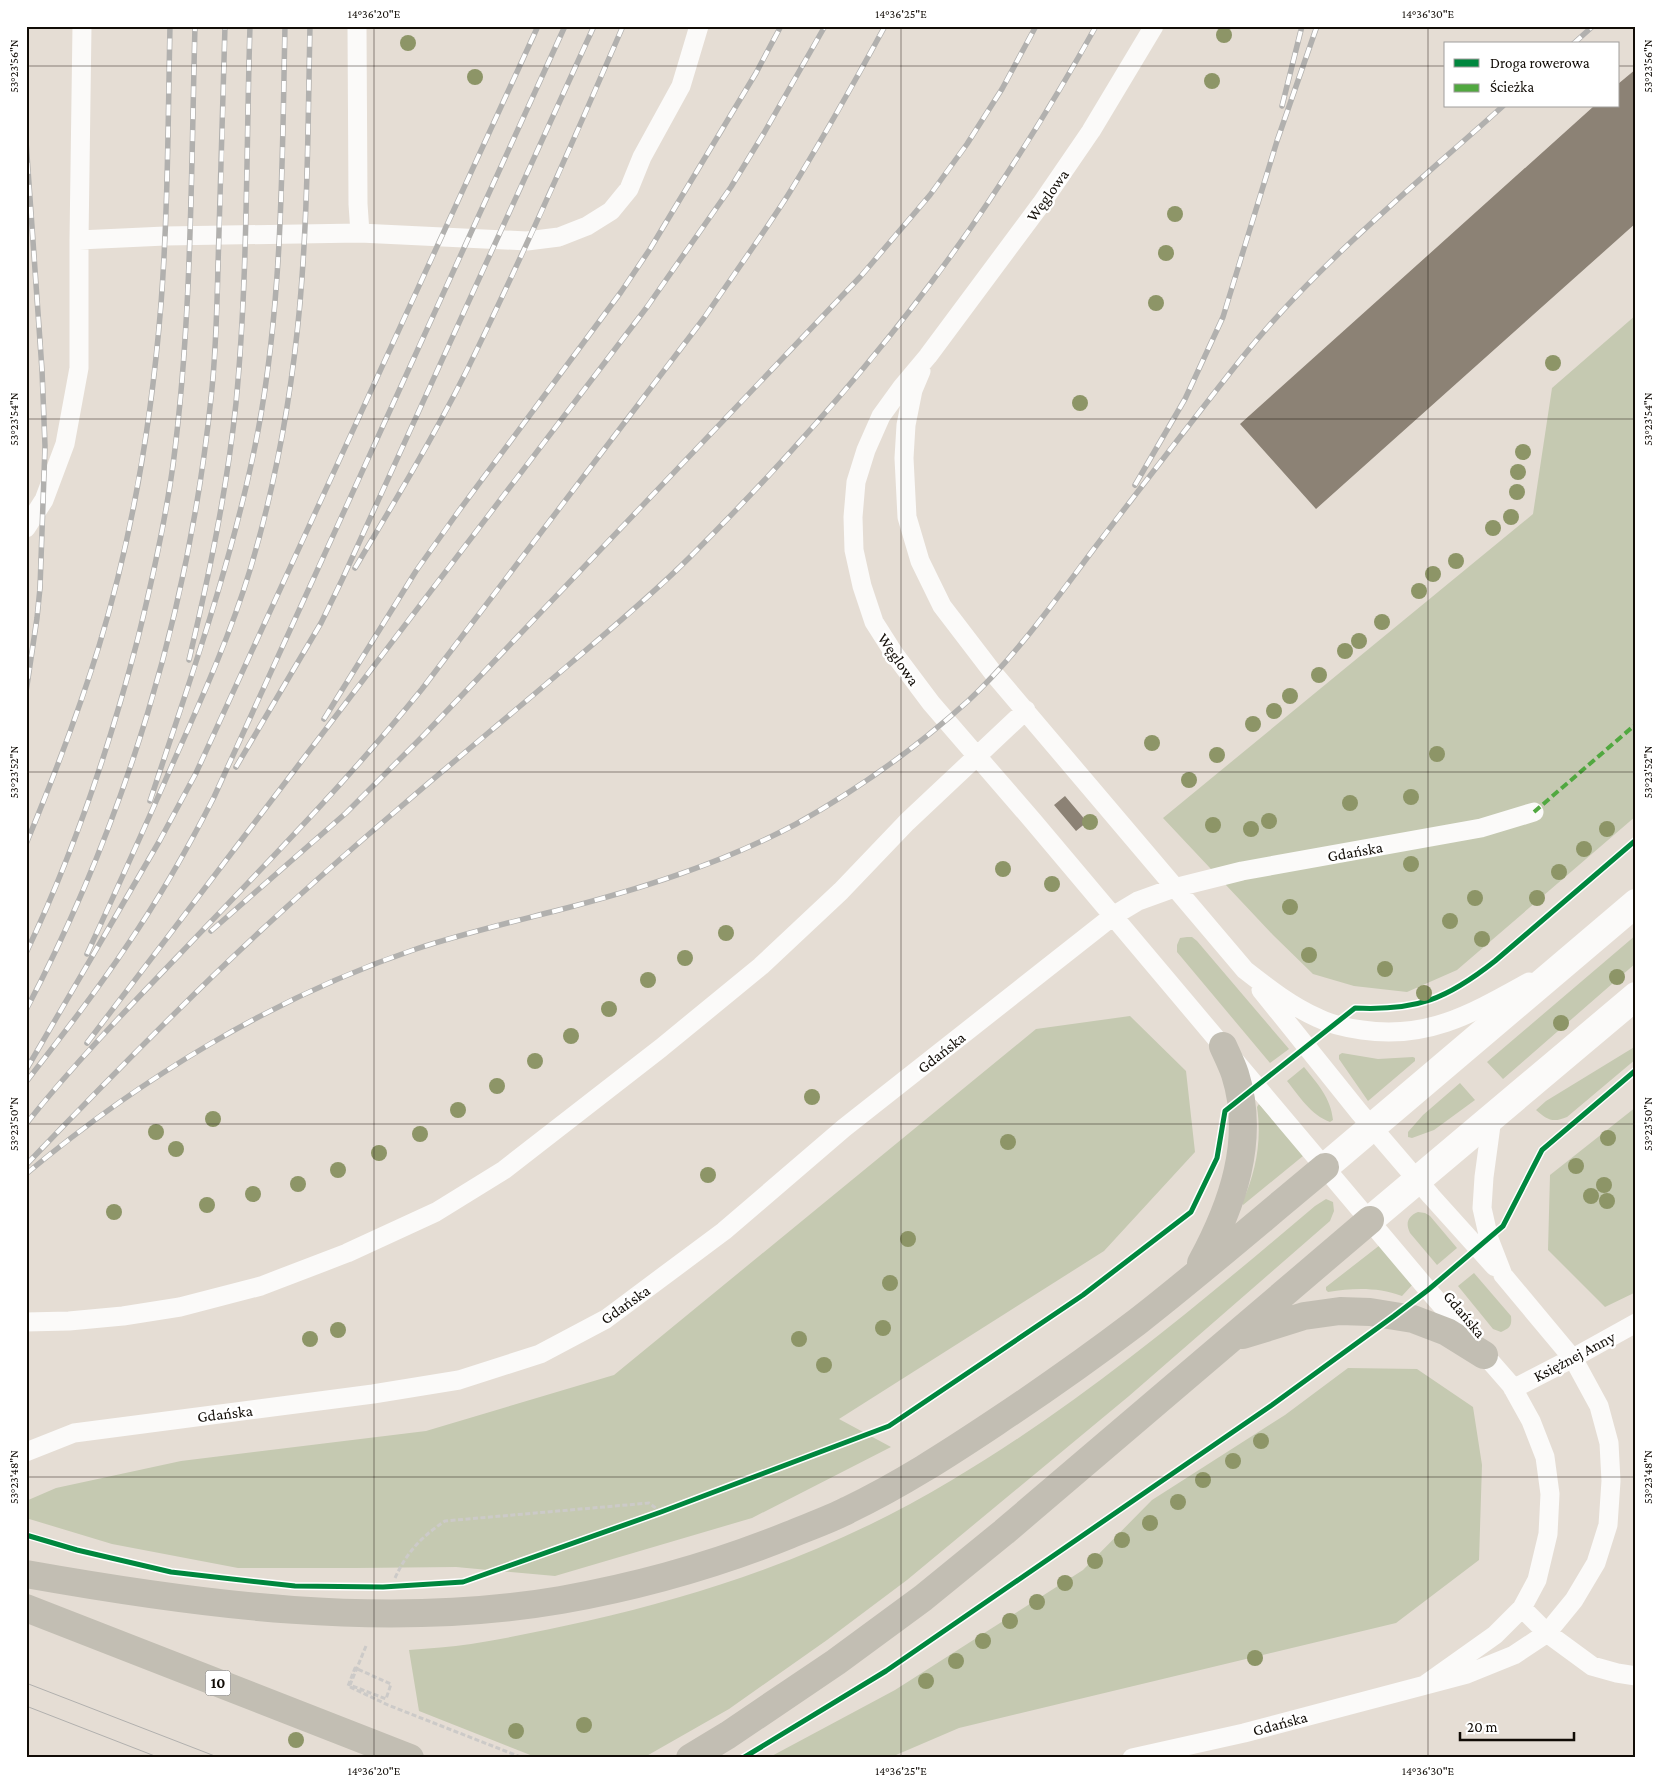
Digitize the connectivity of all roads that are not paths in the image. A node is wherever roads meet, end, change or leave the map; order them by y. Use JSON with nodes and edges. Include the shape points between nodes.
{"nodes":[{"id":1,"x":82,"y":26,"type":"edge"},
{"id":2,"x":357,"y":26,"type":"edge"},
{"id":3,"x":699,"y":26,"type":"edge"},
{"id":4,"x":1154,"y":26,"type":"edge"},
{"id":5,"x":360,"y":233,"type":"junction"},
{"id":6,"x":79,"y":240,"type":"junction"},
{"id":7,"x":928,"y":356,"type":"junction"},
{"id":8,"x":26,"y":528,"type":"edge"},
{"id":9,"x":1026,"y":710,"type":"junction"},
{"id":10,"x":977,"y":756,"type":"junction"},
{"id":11,"x":1534,"y":812,"type":"dead end"},
{"id":12,"x":1174,"y":888,"type":"junction"},
{"id":13,"x":1636,"y":903,"type":"edge"},
{"id":14,"x":1113,"y":916,"type":"junction"},
{"id":15,"x":1567,"y":962,"type":"junction"},
{"id":16,"x":1245,"y":970,"type":"junction"},
{"id":17,"x":1636,"y":996,"type":"edge"},
{"id":18,"x":1223,"y":1046,"type":"junction"},
{"id":19,"x":1492,"y":1118,"type":"junction"},
{"id":20,"x":1373,"y":1127,"type":"junction"},
{"id":21,"x":1325,"y":1167,"type":"junction"},
{"id":22,"x":1418,"y":1180,"type":"junction"},
{"id":23,"x":1370,"y":1220,"type":"junction"},
{"id":24,"x":1196,"y":1274,"type":"junction"},
{"id":25,"x":1503,"y":1275,"type":"junction"},
{"id":26,"x":26,"y":1322,"type":"edge"},
{"id":27,"x":1636,"y":1323,"type":"edge"},
{"id":28,"x":1230,"y":1339,"type":"junction"},
{"id":29,"x":1484,"y":1355,"type":"junction"},
{"id":30,"x":1573,"y":1358,"type":"junction"},
{"id":31,"x":1513,"y":1389,"type":"junction"},
{"id":32,"x":26,"y":1452,"type":"edge"},
{"id":33,"x":26,"y":1574,"type":"edge"},
{"id":34,"x":26,"y":1608,"type":"edge"},
{"id":35,"x":1522,"y":1608,"type":"junction"},
{"id":36,"x":1547,"y":1633,"type":"junction"},
{"id":37,"x":1636,"y":1676,"type":"edge"},
{"id":38,"x":1426,"y":1684,"type":"junction"},
{"id":39,"x":410,"y":1758,"type":"edge"},
{"id":40,"x":690,"y":1758,"type":"edge"},
{"id":41,"x":1132,"y":1758,"type":"edge"}],
"edges":[{"from":1,"to":6,"type":"lane"},
{"from":2,"to":5,"type":"lane"},
{"from":3,"to":5,"type":"lane","via":[[681,86],[642,157],[629,189],[611,211],[587,226],[559,237],[527,241]]},
{"from":4,"to":7,"type":"lane","name":"Węglowa","via":[[1092,131]]},
{"from":5,"to":6,"type":"lane"},
{"from":6,"to":8,"type":"lane","via":[[79,368],[67,435],[44,500]]},
{"from":7,"to":9,"type":"lane","name":"Węglowa","via":[[913,390],[906,425],[907,517],[920,561],[942,606]]},
{"from":7,"to":10,"type":"lane","name":"Węglowa","via":[[881,416],[866,450],[856,482],[854,550],[874,622],[930,703]]},
{"from":9,"to":10,"type":"lane"},
{"from":9,"to":12,"type":"lane","name":"Węglowa"},
{"from":10,"to":14,"type":"lane","name":"Węglowa"},
{"from":10,"to":26,"type":"lane","via":[[760,966],[654,1054],[504,1170],[436,1212],[347,1253],[261,1286],[180,1307],[123,1316]]},
{"from":11,"to":12,"type":"lane","name":"Gdańska","via":[[1481,828],[1242,871]]},
{"from":12,"to":14,"type":"lane","name":"Gdańska","via":[[1138,901]]},
{"from":12,"to":16,"type":"lane","name":"Gdańska"},
{"from":13,"to":15,"type":"street","name":"Gdańska"},
{"from":14,"to":18,"type":"lane","name":"Gdańska"},
{"from":14,"to":32,"type":"lane","name":"Gdańska","via":[[844,1128],[724,1231],[606,1319],[540,1354],[459,1380],[74,1432]]},
{"from":15,"to":16,"type":"lane","name":"Gdańska","via":[[1492,1003],[1446,1023],[1399,1032],[1345,1028],[1319,1019],[1290,1003]]},
{"from":15,"to":20,"type":"street","name":"Gdańska"},
{"from":16,"to":20,"type":"lane","name":"Gdańska"},
{"from":17,"to":19,"type":"street"},
{"from":18,"to":21,"type":"lane","name":"Gdańska"},
{"from":18,"to":24,"type":"main road","via":[[1235,1075],[1243,1141],[1239,1172],[1229,1203]]},
{"from":19,"to":22,"type":"street"},
{"from":19,"to":25,"type":"lane","name":"Gdańska","via":[[1482,1208],[1489,1239]]},
{"from":20,"to":21,"type":"street","name":"Gdańska"},
{"from":20,"to":22,"type":"lane","name":"Gdańska"},
{"from":21,"to":23,"type":"lane","name":"Gdańska"},
{"from":21,"to":24,"type":"main road"},
{"from":22,"to":23,"type":"street"},
{"from":22,"to":25,"type":"lane","name":"Gdańska"},
{"from":23,"to":28,"type":"main road"},
{"from":23,"to":29,"type":"lane","name":"Gdańska"},
{"from":24,"to":33,"type":"main road","via":[[1136,1323],[1042,1391],[902,1481],[847,1511],[767,1544],[674,1575],[559,1600],[406,1613],[227,1604]]},
{"from":25,"to":30,"type":"lane","name":"Gdańska"},
{"from":27,"to":30,"type":"lane","name":"Księżnej Anny"},
{"from":28,"to":29,"type":"main road","via":[[1304,1316],[1340,1311],[1370,1312],[1413,1319],[1447,1332]]},
{"from":28,"to":40,"type":"main road","via":[[923,1598],[836,1662]]},
{"from":29,"to":31,"type":"lane","name":"Gdańska"},
{"from":30,"to":31,"type":"lane","name":"Księżnej Anny"},
{"from":30,"to":36,"type":"lane","name":"Gdańska","via":[[1599,1406],[1609,1443],[1608,1525],[1596,1563],[1574,1600]]},
{"from":31,"to":35,"type":"lane","name":"Gdańska","via":[[1531,1421],[1545,1457],[1550,1494],[1548,1534],[1537,1580]]},
{"from":34,"to":39,"type":"main road","number":"10"},
{"from":35,"to":36,"type":"lane"},
{"from":35,"to":38,"type":"lane","name":"Gdańska","via":[[1495,1635]]},
{"from":36,"to":37,"type":"lane","via":[[1592,1666]]},
{"from":36,"to":38,"type":"lane","name":"Gdańska","via":[[1514,1655],[1467,1674]]},
{"from":38,"to":41,"type":"lane","name":"Gdańska","via":[[1244,1733]]}]}
